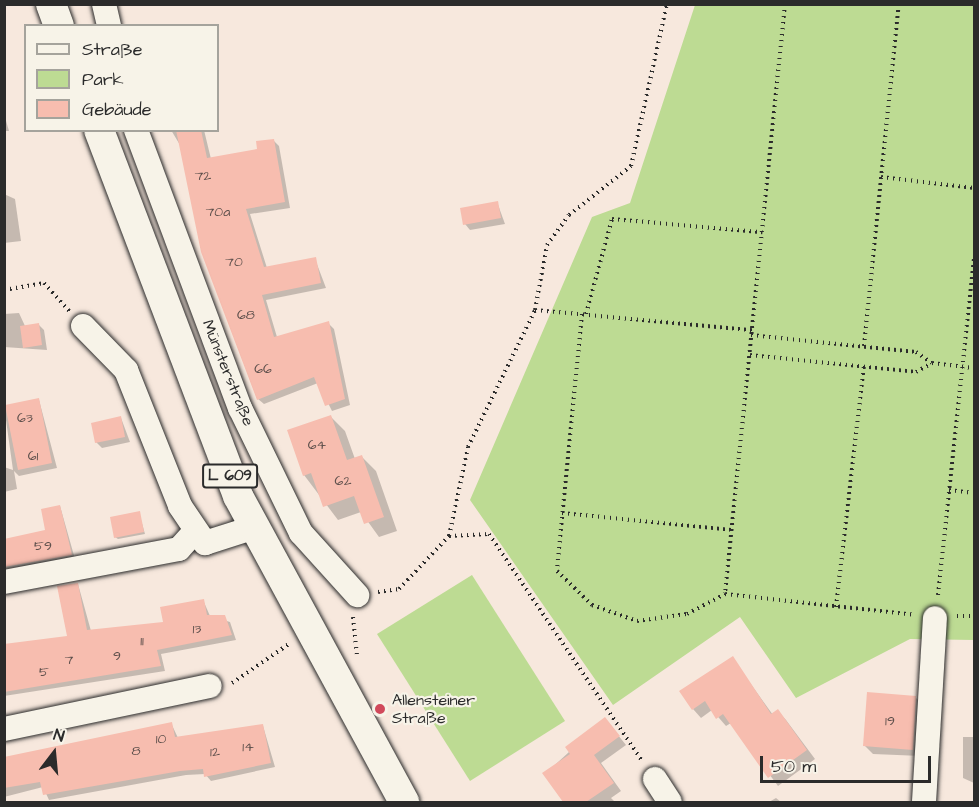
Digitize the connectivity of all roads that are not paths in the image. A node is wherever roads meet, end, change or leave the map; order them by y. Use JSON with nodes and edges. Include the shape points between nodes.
{"nodes":[{"id":1,"x":51,"y":4,"type":"edge"},
{"id":2,"x":104,"y":4,"type":"edge"},
{"id":3,"x":57,"y":24,"type":"edge"},
{"id":4,"x":109,"y":24,"type":"edge"},
{"id":5,"x":100,"y":132,"type":"edge"},
{"id":6,"x":137,"y":132,"type":"edge"},
{"id":7,"x":83,"y":326,"type":"road end"},
{"id":8,"x":252,"y":528,"type":"junction"},
{"id":9,"x":196,"y":530,"type":"junction"},
{"id":10,"x":4,"y":582,"type":"edge"},
{"id":11,"x":357,"y":595,"type":"road end"},
{"id":12,"x":935,"y":618,"type":"road end"},
{"id":13,"x":210,"y":686,"type":"road end"},
{"id":14,"x":4,"y":729,"type":"edge"},
{"id":15,"x":655,"y":779,"type":"road end"},
{"id":16,"x":404,"y":802,"type":"edge"},
{"id":17,"x":670,"y":802,"type":"edge"},
{"id":18,"x":924,"y":802,"type":"edge"}],
"edges":[{"from":1,"to":3,"type":"main road"},
{"from":2,"to":4,"type":"street"},
{"from":5,"to":8,"type":"main road","name":"Münsterstraße","number":"L 609"},
{"from":6,"to":11,"type":"street","name":"Münsterstraße","via":[[240,408],[301,533]]},
{"from":7,"to":9,"type":"street","via":[[126,369],[180,506]]},
{"from":8,"to":9,"type":"street","via":[[205,543]]},
{"from":8,"to":16,"type":"main road","name":"Münsterstraße","number":"L 609"},
{"from":9,"to":10,"type":"street","via":[[179,549]]},
{"from":12,"to":18,"type":"street"},
{"from":13,"to":14,"type":"street"},
{"from":15,"to":17,"type":"street"}]}
